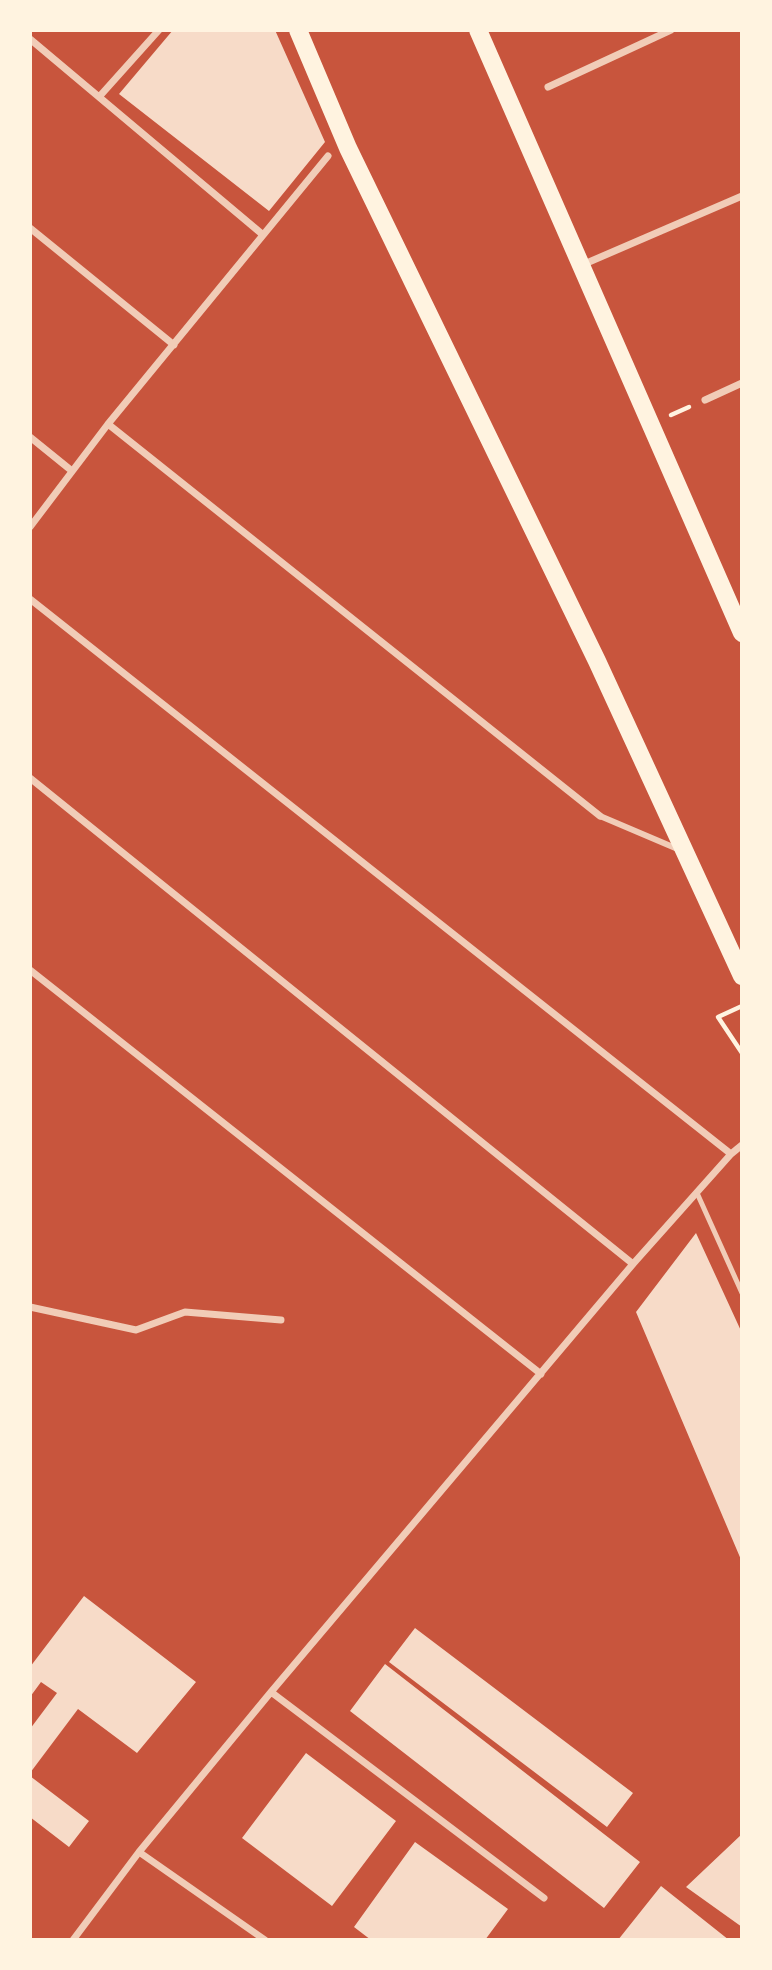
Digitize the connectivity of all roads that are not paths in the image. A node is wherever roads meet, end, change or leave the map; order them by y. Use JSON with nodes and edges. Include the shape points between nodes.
{"nodes":[{"id":1,"x":159,"y":30,"type":"edge"},
{"id":2,"x":298,"y":30,"type":"edge"},
{"id":3,"x":478,"y":30,"type":"edge"},
{"id":4,"x":671,"y":30,"type":"edge"},
{"id":5,"x":30,"y":38,"type":"edge"},
{"id":6,"x":548,"y":87,"type":"dead end"},
{"id":7,"x":99,"y":97,"type":"junction"},
{"id":8,"x":348,"y":148,"type":"junction"},
{"id":9,"x":328,"y":156,"type":"joint"},
{"id":10,"x":742,"y":196,"type":"edge"},
{"id":11,"x":30,"y":228,"type":"edge"},
{"id":12,"x":262,"y":234,"type":"junction"},
{"id":13,"x":581,"y":265,"type":"junction"},
{"id":14,"x":174,"y":345,"type":"junction"},
{"id":15,"x":742,"y":383,"type":"edge"},
{"id":16,"x":705,"y":400,"type":"road end"},
{"id":17,"x":108,"y":424,"type":"junction"},
{"id":18,"x":30,"y":437,"type":"edge"},
{"id":19,"x":72,"y":471,"type":"junction"},
{"id":20,"x":30,"y":527,"type":"edge"},
{"id":21,"x":30,"y":599,"type":"edge"},
{"id":22,"x":742,"y":632,"type":"edge"},
{"id":23,"x":30,"y":778,"type":"edge"},
{"id":24,"x":600,"y":816,"type":"joint"},
{"id":25,"x":688,"y":854,"type":"junction"},
{"id":26,"x":30,"y":970,"type":"edge"},
{"id":27,"x":742,"y":976,"type":"edge"},
{"id":28,"x":742,"y":1145,"type":"edge"},
{"id":29,"x":730,"y":1154,"type":"junction"},
{"id":30,"x":697,"y":1192,"type":"junction"},
{"id":31,"x":634,"y":1264,"type":"junction"},
{"id":32,"x":742,"y":1293,"type":"edge"},
{"id":33,"x":30,"y":1307,"type":"edge"},
{"id":34,"x":281,"y":1320,"type":"dead end"},
{"id":35,"x":541,"y":1374,"type":"junction"},
{"id":36,"x":271,"y":1692,"type":"junction"},
{"id":37,"x":139,"y":1852,"type":"junction"},
{"id":38,"x":544,"y":1898,"type":"dead end"},
{"id":39,"x":74,"y":1940,"type":"edge"},
{"id":40,"x":265,"y":1940,"type":"edge"}],
"edges":[{"from":1,"to":7,"type":"street"},
{"from":2,"to":8,"type":"main road"},
{"from":3,"to":13,"type":"main road"},
{"from":4,"to":6,"type":"street"},
{"from":5,"to":7,"type":"street"},
{"from":7,"to":12,"type":"street"},
{"from":8,"to":9,"type":"street"},
{"from":8,"to":25,"type":"main road"},
{"from":9,"to":12,"type":"street"},
{"from":10,"to":13,"type":"street"},
{"from":11,"to":14,"type":"street"},
{"from":12,"to":14,"type":"street"},
{"from":13,"to":22,"type":"main road"},
{"from":14,"to":17,"type":"street"},
{"from":15,"to":16,"type":"street"},
{"from":17,"to":19,"type":"street"},
{"from":17,"to":24,"type":"street"},
{"from":18,"to":19,"type":"street"},
{"from":19,"to":20,"type":"street"},
{"from":21,"to":29,"type":"street"},
{"from":23,"to":31,"type":"street"},
{"from":24,"to":25,"type":"street"},
{"from":25,"to":27,"type":"main road"},
{"from":26,"to":35,"type":"street"},
{"from":28,"to":29,"type":"street"},
{"from":29,"to":30,"type":"street"},
{"from":30,"to":31,"type":"street"},
{"from":30,"to":32,"type":"lane"},
{"from":31,"to":35,"type":"street"},
{"from":33,"to":34,"type":"street","via":[[136,1330],[185,1312]]},
{"from":35,"to":36,"type":"street"},
{"from":36,"to":37,"type":"street"},
{"from":36,"to":38,"type":"street"},
{"from":37,"to":39,"type":"street"},
{"from":37,"to":40,"type":"street"}]}
